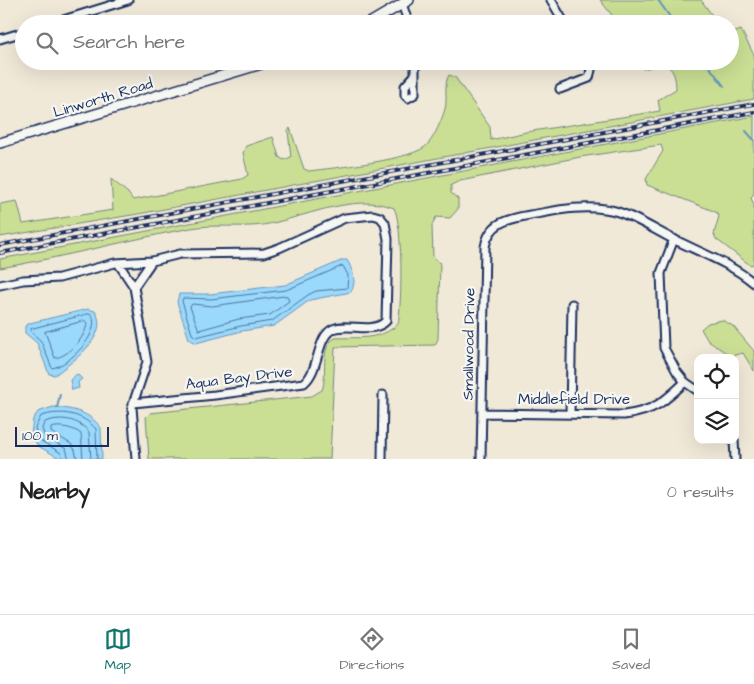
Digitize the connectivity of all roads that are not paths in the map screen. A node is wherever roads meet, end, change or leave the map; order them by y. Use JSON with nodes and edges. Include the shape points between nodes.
{"nodes":[{"id":1,"x":128,"y":0,"type":"edge"},
{"id":2,"x":551,"y":0,"type":"edge"},
{"id":3,"x":406,"y":2,"type":"edge"},
{"id":4,"x":79,"y":15,"type":"edge"},
{"id":5,"x":384,"y":15,"type":"edge"},
{"id":6,"x":408,"y":15,"type":"edge"},
{"id":7,"x":560,"y":15,"type":"edge"},
{"id":8,"x":15,"y":35,"type":"edge"},
{"id":9,"x":0,"y":39,"type":"edge"},
{"id":10,"x":241,"y":70,"type":"edge"},
{"id":11,"x":415,"y":70,"type":"edge"},
{"id":12,"x":589,"y":70,"type":"edge"},
{"id":13,"x":415,"y":74,"type":"dead end"},
{"id":14,"x":560,"y":89,"type":"dead end"},
{"id":15,"x":0,"y":143,"type":"edge"},
{"id":16,"x":674,"y":239,"type":"junction"},
{"id":17,"x":152,"y":261,"type":"junction"},
{"id":18,"x":118,"y":263,"type":"junction"},
{"id":19,"x":754,"y":284,"type":"edge"},
{"id":20,"x":0,"y":285,"type":"edge"},
{"id":21,"x":134,"y":287,"type":"junction"},
{"id":22,"x":572,"y":304,"type":"dead end"},
{"id":23,"x":685,"y":382,"type":"junction"},
{"id":24,"x":694,"y":388,"type":"edge"},
{"id":25,"x":383,"y":395,"type":"dead end"},
{"id":26,"x":133,"y":403,"type":"junction"},
{"id":27,"x":482,"y":413,"type":"junction"},
{"id":28,"x":570,"y":414,"type":"junction"},
{"id":29,"x":734,"y":444,"type":"edge"},
{"id":30,"x":136,"y":459,"type":"edge"},
{"id":31,"x":382,"y":459,"type":"edge"},
{"id":32,"x":481,"y":459,"type":"edge"},
{"id":33,"x":735,"y":459,"type":"edge"}],
"edges":[{"from":1,"to":4,"type":"street"},
{"from":2,"to":7,"type":"street"},
{"from":3,"to":5,"type":"main road"},
{"from":3,"to":6,"type":"street"},
{"from":8,"to":9,"type":"street"},
{"from":10,"to":15,"type":"main road","name":"Linworth Road"},
{"from":11,"to":13,"type":"street"},
{"from":12,"to":14,"type":"street","via":[[588,78]]},
{"from":16,"to":19,"type":"street","via":[[716,259]]},
{"from":16,"to":23,"type":"street","via":[[661,273],[662,334],[669,360]]},
{"from":16,"to":27,"type":"street","name":"Smallwood Drive","via":[[621,214],[594,207],[567,208],[508,219],[490,230],[485,247]]},
{"from":17,"to":18,"type":"street"},
{"from":17,"to":21,"type":"street"},
{"from":17,"to":26,"type":"street","name":"Aqua Bay Drive","via":[[180,254],[264,253],[345,218],[380,217],[388,239],[386,318],[383,324],[374,327],[332,329],[324,340],[313,373],[304,383]]},
{"from":18,"to":20,"type":"street","via":[[59,278]]},
{"from":18,"to":21,"type":"street"},
{"from":21,"to":26,"type":"street","via":[[147,362]]},
{"from":22,"to":28,"type":"street"},
{"from":23,"to":24,"type":"street"},
{"from":23,"to":28,"type":"street","name":"Middlefield Drive","via":[[666,401],[646,411],[624,415]]},
{"from":25,"to":31,"type":"street"},
{"from":26,"to":30,"type":"street"},
{"from":27,"to":28,"type":"street","name":"Middlefield Drive"},
{"from":27,"to":32,"type":"street","name":"Smallwood Drive"},
{"from":29,"to":33,"type":"street"}]}
